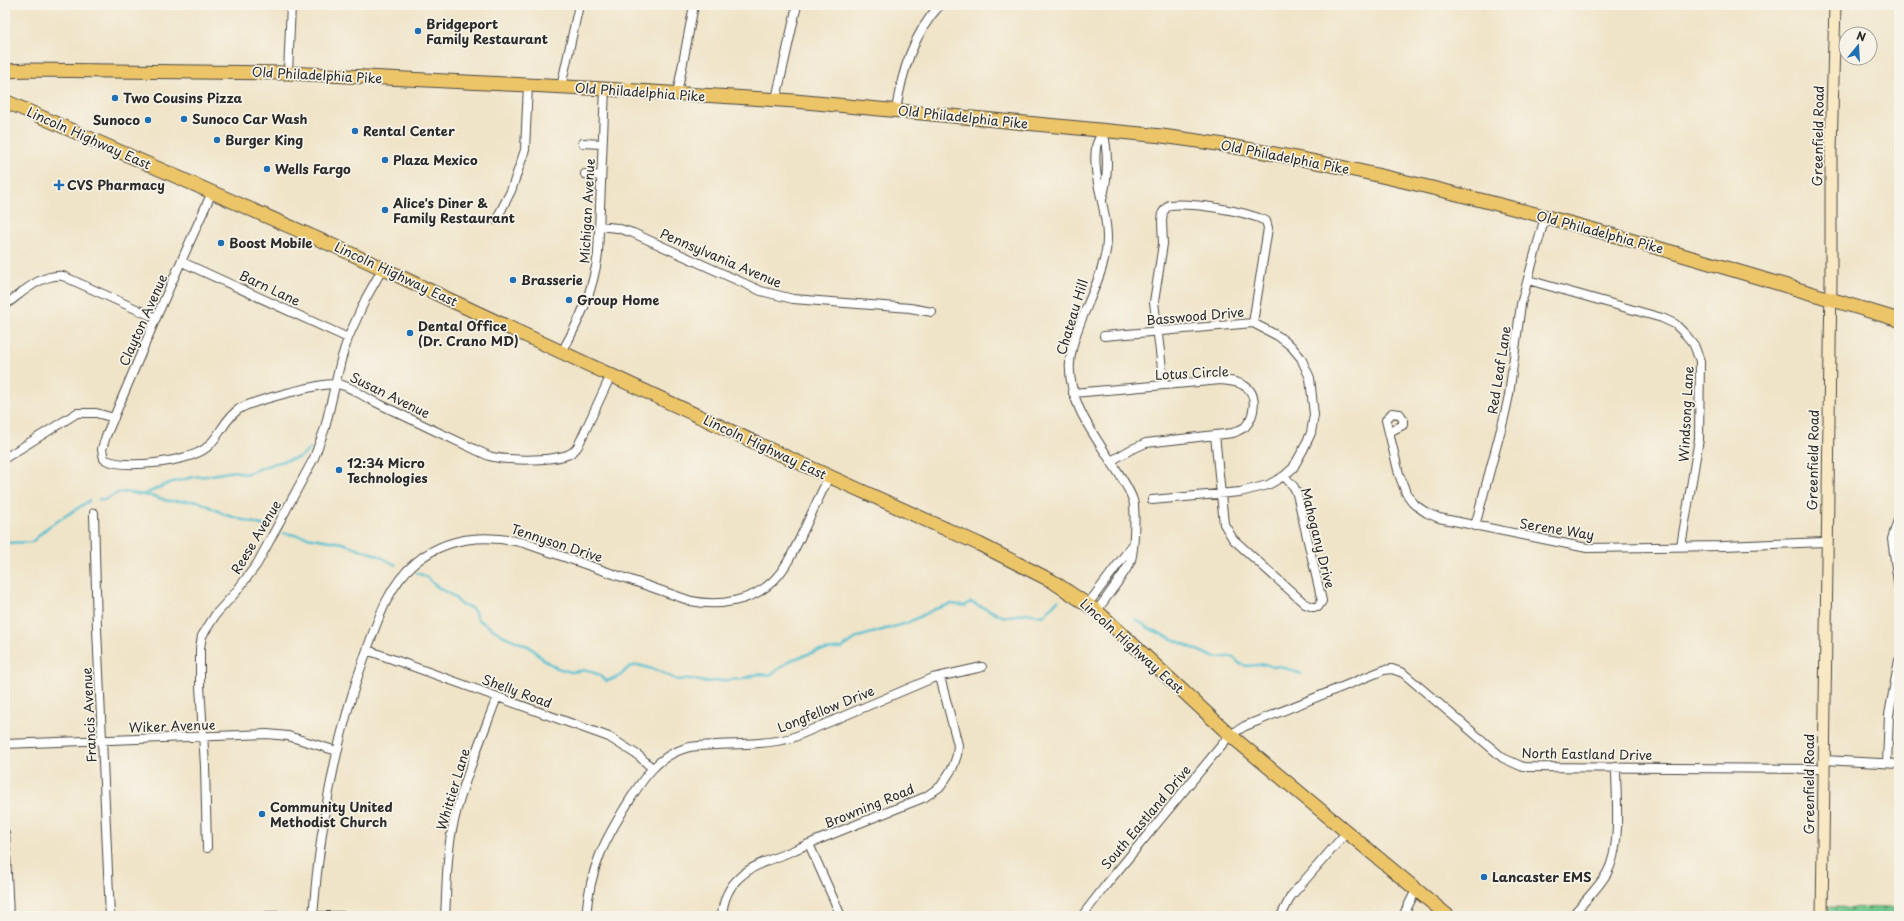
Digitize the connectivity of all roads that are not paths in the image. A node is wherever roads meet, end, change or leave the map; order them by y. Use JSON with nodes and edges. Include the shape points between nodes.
{"nodes":[{"id":1,"x":292,"y":5,"type":"edge"},
{"id":2,"x":579,"y":5,"type":"edge"},
{"id":3,"x":694,"y":5,"type":"edge"},
{"id":4,"x":797,"y":5,"type":"edge"},
{"id":5,"x":940,"y":5,"type":"edge"},
{"id":6,"x":1835,"y":5,"type":"edge"},
{"id":7,"x":5,"y":71,"type":"edge"},
{"id":8,"x":288,"y":73,"type":"junction"},
{"id":9,"x":528,"y":85,"type":"junction"},
{"id":10,"x":561,"y":87,"type":"junction"},
{"id":11,"x":605,"y":89,"type":"junction"},
{"id":12,"x":677,"y":94,"type":"junction"},
{"id":13,"x":776,"y":99,"type":"junction"},
{"id":14,"x":5,"y":101,"type":"edge"},
{"id":15,"x":896,"y":110,"type":"junction"},
{"id":16,"x":1103,"y":131,"type":"junction"},
{"id":17,"x":583,"y":143,"type":"dead end"},
{"id":18,"x":602,"y":144,"type":"junction"},
{"id":19,"x":585,"y":174,"type":"dead end"},
{"id":20,"x":601,"y":176,"type":"junction"},
{"id":21,"x":212,"y":192,"type":"junction"},
{"id":22,"x":1544,"y":217,"type":"junction"},
{"id":23,"x":496,"y":220,"type":"dead end"},
{"id":24,"x":598,"y":226,"type":"junction"},
{"id":25,"x":182,"y":262,"type":"junction"},
{"id":26,"x":383,"y":268,"type":"junction"},
{"id":27,"x":1528,"y":280,"type":"junction"},
{"id":28,"x":1830,"y":299,"type":"junction"},
{"id":29,"x":5,"y":305,"type":"edge"},
{"id":30,"x":932,"y":312,"type":"dead end"},
{"id":31,"x":156,"y":318,"type":"junction"},
{"id":32,"x":1899,"y":320,"type":"edge"},
{"id":33,"x":1253,"y":323,"type":"junction"},
{"id":34,"x":1158,"y":331,"type":"junction"},
{"id":35,"x":1104,"y":336,"type":"dead end"},
{"id":36,"x":348,"y":338,"type":"junction"},
{"id":37,"x":562,"y":352,"type":"junction"},
{"id":38,"x":611,"y":375,"type":"junction"},
{"id":39,"x":335,"y":384,"type":"junction"},
{"id":40,"x":1164,"y":385,"type":"junction"},
{"id":41,"x":1073,"y":393,"type":"junction"},
{"id":42,"x":114,"y":418,"type":"junction"},
{"id":43,"x":1389,"y":432,"type":"dead end"},
{"id":44,"x":1215,"y":435,"type":"junction"},
{"id":45,"x":5,"y":458,"type":"edge"},
{"id":46,"x":104,"y":459,"type":"joint"},
{"id":47,"x":1111,"y":461,"type":"junction"},
{"id":48,"x":1284,"y":476,"type":"junction"},
{"id":49,"x":829,"y":477,"type":"junction"},
{"id":50,"x":1221,"y":493,"type":"junction"},
{"id":51,"x":1152,"y":500,"type":"dead end"},
{"id":52,"x":94,"y":513,"type":"dead end"},
{"id":53,"x":1898,"y":520,"type":"dead end"},
{"id":54,"x":1475,"y":526,"type":"junction"},
{"id":55,"x":1826,"y":542,"type":"junction"},
{"id":56,"x":1681,"y":546,"type":"junction"},
{"id":57,"x":1899,"y":589,"type":"edge"},
{"id":58,"x":1092,"y":607,"type":"junction"},
{"id":59,"x":367,"y":650,"type":"junction"},
{"id":60,"x":1899,"y":660,"type":"edge"},
{"id":61,"x":982,"y":667,"type":"dead end"},
{"id":62,"x":940,"y":677,"type":"junction"},
{"id":63,"x":497,"y":697,"type":"junction"},
{"id":64,"x":1230,"y":735,"type":"junction"},
{"id":65,"x":204,"y":737,"type":"junction"},
{"id":66,"x":102,"y":740,"type":"junction"},
{"id":67,"x":5,"y":744,"type":"edge"},
{"id":68,"x":337,"y":751,"type":"junction"},
{"id":69,"x":1887,"y":763,"type":"junction"},
{"id":70,"x":1899,"y":764,"type":"edge"},
{"id":71,"x":1823,"y":765,"type":"junction"},
{"id":72,"x":1616,"y":767,"type":"junction"},
{"id":73,"x":652,"y":768,"type":"junction"},
{"id":74,"x":5,"y":833,"type":"edge"},
{"id":75,"x":1346,"y":833,"type":"junction"},
{"id":76,"x":809,"y":844,"type":"junction"},
{"id":77,"x":206,"y":848,"type":"dead end"},
{"id":78,"x":1416,"y":890,"type":"junction"},
{"id":79,"x":9,"y":916,"type":"edge"},
{"id":80,"x":110,"y":916,"type":"edge"},
{"id":81,"x":267,"y":916,"type":"edge"},
{"id":82,"x":313,"y":916,"type":"edge"},
{"id":83,"x":342,"y":916,"type":"edge"},
{"id":84,"x":445,"y":916,"type":"edge"},
{"id":85,"x":586,"y":916,"type":"edge"},
{"id":86,"x":722,"y":916,"type":"edge"},
{"id":87,"x":841,"y":916,"type":"edge"},
{"id":88,"x":1082,"y":916,"type":"edge"},
{"id":89,"x":1281,"y":916,"type":"edge"},
{"id":90,"x":1402,"y":916,"type":"edge"},
{"id":91,"x":1448,"y":916,"type":"edge"},
{"id":92,"x":1572,"y":916,"type":"edge"},
{"id":93,"x":1822,"y":916,"type":"edge"}],
"edges":[{"from":1,"to":8,"type":"street"},
{"from":2,"to":10,"type":"street"},
{"from":3,"to":12,"type":"street"},
{"from":4,"to":13,"type":"street"},
{"from":5,"to":15,"type":"street","via":[[928,20],[905,64]]},
{"from":6,"to":28,"type":"main road","name":"Greenfield Road"},
{"from":7,"to":8,"type":"main road","name":"Old Philadelphia Pike"},
{"from":8,"to":9,"type":"main road","name":"Old Philadelphia Pike"},
{"from":9,"to":10,"type":"main road","name":"Old Philadelphia Pike"},
{"from":9,"to":23,"type":"street","via":[[525,150],[511,191]]},
{"from":10,"to":11,"type":"main road","name":"Old Philadelphia Pike"},
{"from":11,"to":12,"type":"main road","name":"Old Philadelphia Pike"},
{"from":11,"to":18,"type":"street","name":"Michigan Avenue"},
{"from":12,"to":13,"type":"main road","name":"Old Philadelphia Pike"},
{"from":13,"to":15,"type":"main road","name":"Old Philadelphia Pike"},
{"from":14,"to":21,"type":"main road","name":"Lincoln Highway East"},
{"from":15,"to":16,"type":"main road","name":"Old Philadelphia Pike"},
{"from":16,"to":22,"type":"main road","name":"Old Philadelphia Pike","via":[[1162,136],[1250,149],[1454,193]]},
{"from":16,"to":41,"type":"street","name":"Chateau Hill","via":[[1096,146],[1097,186],[1102,200],[1107,237],[1105,253],[1070,361]]},
{"from":17,"to":18,"type":"street"},
{"from":18,"to":20,"type":"street","name":"Michigan Avenue"},
{"from":19,"to":20,"type":"street"},
{"from":20,"to":24,"type":"street","name":"Michigan Avenue"},
{"from":21,"to":25,"type":"street","name":"Clayton Avenue"},
{"from":21,"to":26,"type":"main road","name":"Lincoln Highway East"},
{"from":22,"to":27,"type":"street","name":"Red Leaf Lane"},
{"from":22,"to":28,"type":"main road","name":"Old Philadelphia Pike","via":[[1693,257]]},
{"from":24,"to":30,"type":"street","name":"Pennsylvania Avenue","via":[[633,233],[777,296]]},
{"from":24,"to":37,"type":"street","name":"Michigan Avenue","via":[[598,254],[592,288],[580,320]]},
{"from":25,"to":31,"type":"street","name":"Clayton Avenue"},
{"from":25,"to":36,"type":"street","name":"Barn Lane"},
{"from":26,"to":36,"type":"street","name":"Reese Avenue"},
{"from":26,"to":37,"type":"main road","name":"Lincoln Highway East"},
{"from":27,"to":54,"type":"street","name":"Red Leaf Lane","via":[[1518,322],[1509,396]]},
{"from":27,"to":56,"type":"street","name":"Windsong Lane","via":[[1662,318],[1675,324],[1694,345],[1700,361],[1699,439]]},
{"from":28,"to":32,"type":"main road","name":"Old Philadelphia Pike"},
{"from":28,"to":55,"type":"main road","name":"Greenfield Road"},
{"from":29,"to":31,"type":"street","via":[[38,282],[52,276],[63,276]]},
{"from":31,"to":42,"type":"street","name":"Clayton Avenue"},
{"from":33,"to":34,"type":"street","name":"Basswood Drive"},
{"from":33,"to":34,"type":"street","via":[[1267,236],[1266,221],[1223,210],[1184,204],[1169,205],[1163,212],[1163,244],[1154,302]]},
{"from":33,"to":48,"type":"street","name":"Basswood Drive","via":[[1291,346],[1301,358],[1310,378],[1314,415],[1311,433],[1296,462]]},
{"from":34,"to":35,"type":"street","name":"Basswood Drive"},
{"from":34,"to":40,"type":"street"},
{"from":36,"to":39,"type":"street","name":"Reese Avenue"},
{"from":37,"to":38,"type":"main road","name":"Lincoln Highway East"},
{"from":38,"to":39,"type":"street","name":"Susan Avenue","via":[[575,451],[566,456],[509,460],[489,456]]},
{"from":38,"to":49,"type":"main road","name":"Lincoln Highway East"},
{"from":39,"to":46,"type":"street","name":"Susan Avenue","via":[[296,391],[244,407],[228,418],[205,449],[183,458],[161,463],[120,463]]},
{"from":39,"to":65,"type":"street","name":"Reese Avenue","via":[[320,445],[276,531],[251,573],[216,614],[204,633],[200,654]]},
{"from":40,"to":41,"type":"street","name":"Lotus Circle"},
{"from":40,"to":44,"type":"street","name":"Lotus Circle","via":[[1221,380],[1245,385],[1252,394],[1252,415],[1244,427]]},
{"from":41,"to":47,"type":"street","name":"Chateau Hill","via":[[1091,430]]},
{"from":42,"to":45,"type":"street","via":[[96,413],[77,413]]},
{"from":42,"to":46,"type":"street","name":"Clayton Avenue","via":[[102,450]]},
{"from":43,"to":54,"type":"street","name":"Serene Way","via":[[1399,474],[1406,493],[1415,505],[1427,514]]},
{"from":44,"to":47,"type":"street","name":"Lotus Circle","via":[[1146,443]]},
{"from":44,"to":50,"type":"street","name":"Mahogany Drive"},
{"from":47,"to":58,"type":"street","name":"Chateau Hill","via":[[1126,484],[1133,501],[1135,525],[1132,546]]},
{"from":48,"to":50,"type":"street","name":"Basswood Drive","via":[[1268,485],[1240,492]]},
{"from":48,"to":50,"type":"street","name":"Mahogany Drive","via":[[1297,494],[1322,601],[1318,607],[1313,608],[1305,604],[1233,539],[1224,524]]},
{"from":49,"to":58,"type":"main road","name":"Lincoln Highway East","via":[[1022,565],[1052,580]]},
{"from":49,"to":59,"type":"street","name":"Tennyson Drive","via":[[783,568],[763,589],[742,598],[719,604],[691,601],[524,543],[497,538],[474,538],[435,549],[408,570],[390,593]]},
{"from":50,"to":51,"type":"street","name":"Basswood Drive"},
{"from":52,"to":66,"type":"street","name":"Francis Avenue"},
{"from":53,"to":57,"type":"street","via":[[1892,539]]},
{"from":54,"to":56,"type":"street","name":"Serene Way","via":[[1587,548]]},
{"from":55,"to":56,"type":"street","name":"Serene Way"},
{"from":55,"to":71,"type":"main road","name":"Greenfield Road"},
{"from":58,"to":64,"type":"main road","name":"Lincoln Highway East"},
{"from":59,"to":63,"type":"street","name":"Shelly Road"},
{"from":59,"to":68,"type":"street","name":"Tennyson Drive"},
{"from":60,"to":69,"type":"street","via":[[1889,715]]},
{"from":61,"to":62,"type":"street","name":"Longfellow Drive"},
{"from":62,"to":73,"type":"street","name":"Longfellow Drive","via":[[792,738],[769,742],[696,746],[661,760]]},
{"from":62,"to":76,"type":"street","name":"Browning Road","via":[[958,745],[955,762],[941,786],[925,797]]},
{"from":63,"to":73,"type":"street","name":"Shelly Road","via":[[609,737],[639,756]]},
{"from":63,"to":84,"type":"street","name":"Whittier Lane","via":[[452,830]]},
{"from":64,"to":72,"type":"street","name":"North Eastland Drive","via":[[1290,707],[1392,669],[1404,673],[1513,764],[1529,767]]},
{"from":64,"to":75,"type":"main road","name":"Lincoln Highway East"},
{"from":64,"to":88,"type":"street","name":"South Eastland Drive"},
{"from":65,"to":66,"type":"street","name":"Wiker Avenue"},
{"from":65,"to":68,"type":"street","name":"Wiker Avenue","via":[[282,735]]},
{"from":65,"to":77,"type":"street","name":"Reese Avenue"},
{"from":66,"to":67,"type":"street","name":"Wiker Avenue"},
{"from":66,"to":80,"type":"street","name":"Francis Avenue"},
{"from":68,"to":82,"type":"street","name":"Tennyson Drive","via":[[318,850]]},
{"from":69,"to":70,"type":"street","name":"North Eastland Drive"},
{"from":69,"to":71,"type":"street","name":"North Eastland Drive"},
{"from":71,"to":72,"type":"street","name":"North Eastland Drive"},
{"from":71,"to":93,"type":"main road","name":"Greenfield Road"},
{"from":72,"to":92,"type":"street","via":[[1616,843],[1612,861],[1603,879]]},
{"from":73,"to":85,"type":"street","name":"Longfellow Drive","via":[[612,827],[600,851],[592,876]]},
{"from":74,"to":79,"type":"street"},
{"from":75,"to":78,"type":"main road","name":"Lincoln Highway East"},
{"from":75,"to":89,"type":"street","via":[[1292,896]]},
{"from":76,"to":86,"type":"street","name":"Browning Road","via":[[770,860],[741,876],[727,893]]},
{"from":76,"to":87,"type":"street"},
{"from":78,"to":90,"type":"street"},
{"from":78,"to":91,"type":"main road","name":"Lincoln Highway East"},
{"from":81,"to":82,"type":"street"},
{"from":82,"to":83,"type":"street"}]}
